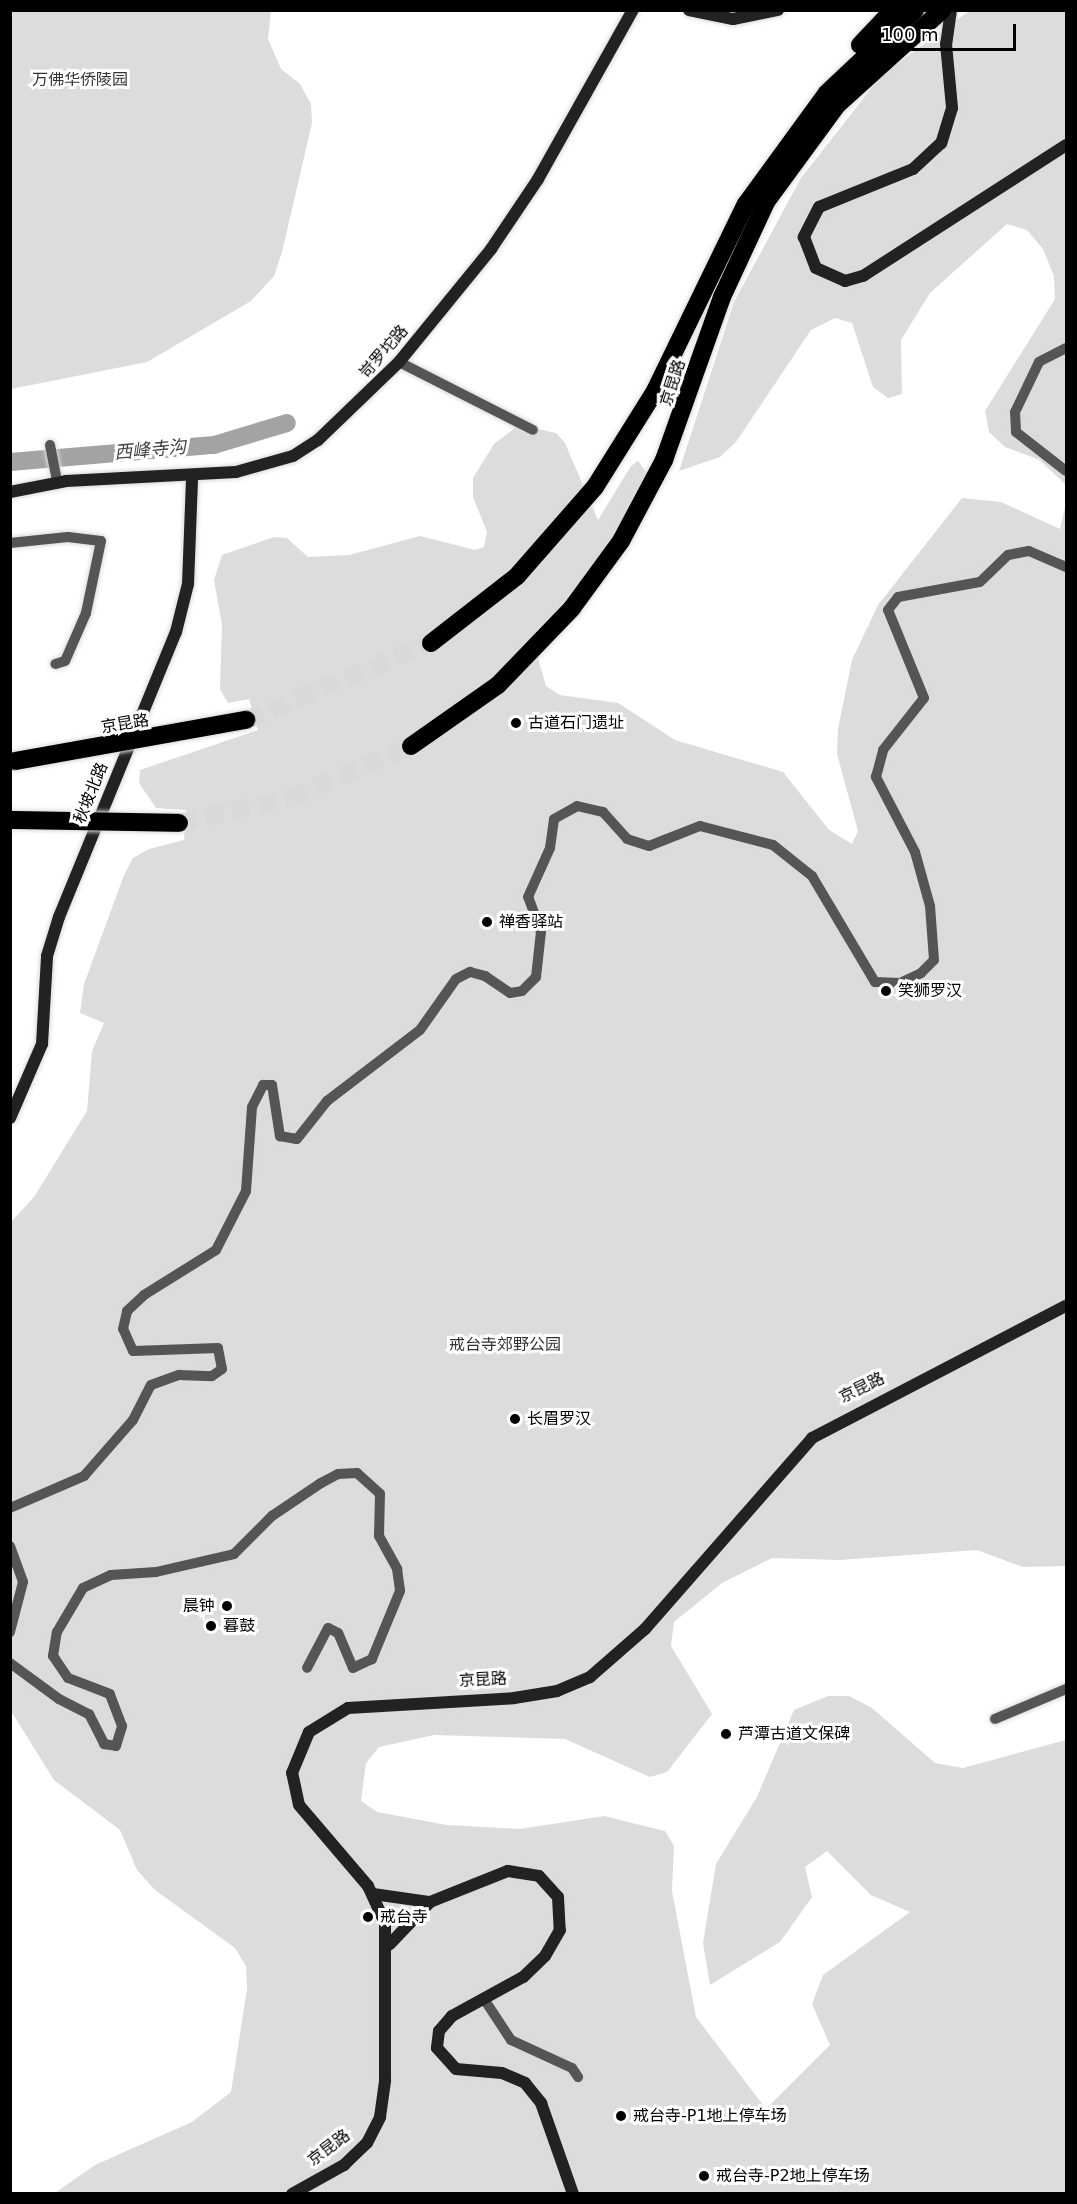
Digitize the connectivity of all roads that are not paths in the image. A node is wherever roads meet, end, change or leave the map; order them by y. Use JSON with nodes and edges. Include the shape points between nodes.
{"nodes":[{"id":1,"x":633,"y":10,"type":"edge"},
{"id":2,"x":689,"y":10,"type":"edge"},
{"id":3,"x":778,"y":10,"type":"edge"},
{"id":4,"x":893,"y":10,"type":"edge"},
{"id":5,"x":915,"y":10,"type":"edge"},
{"id":6,"x":942,"y":10,"type":"edge"},
{"id":7,"x":951,"y":10,"type":"edge"},
{"id":8,"x":1066,"y":145,"type":"edge"},
{"id":9,"x":783,"y":149,"type":"junction"},
{"id":10,"x":1066,"y":348,"type":"edge"},
{"id":11,"x":399,"y":362,"type":"junction"},
{"id":12,"x":533,"y":430,"type":"dead end"},
{"id":13,"x":50,"y":448,"type":"dead end"},
{"id":14,"x":1066,"y":471,"type":"edge"},
{"id":15,"x":192,"y":478,"type":"junction"},
{"id":16,"x":57,"y":482,"type":"junction"},
{"id":17,"x":10,"y":492,"type":"edge"},
{"id":18,"x":10,"y":543,"type":"edge"},
{"id":19,"x":1066,"y":567,"type":"edge"},
{"id":20,"x":431,"y":643,"type":"tunnel mouth"},
{"id":21,"x":55,"y":664,"type":"dead end"},
{"id":22,"x":246,"y":720,"type":"tunnel mouth"},
{"id":23,"x":411,"y":746,"type":"tunnel mouth"},
{"id":24,"x":13,"y":762,"type":"edge"},
{"id":25,"x":10,"y":820,"type":"edge"},
{"id":26,"x":179,"y":823,"type":"tunnel mouth"},
{"id":27,"x":10,"y":1118,"type":"edge"},
{"id":28,"x":1066,"y":1306,"type":"edge"},
{"id":29,"x":10,"y":1508,"type":"edge"},
{"id":30,"x":10,"y":1546,"type":"edge"},
{"id":31,"x":10,"y":1632,"type":"edge"},
{"id":32,"x":10,"y":1663,"type":"edge"},
{"id":33,"x":307,"y":1668,"type":"dead end"},
{"id":34,"x":1066,"y":1689,"type":"edge"},
{"id":35,"x":995,"y":1719,"type":"dead end"},
{"id":36,"x":373,"y":1894,"type":"junction"},
{"id":37,"x":430,"y":1902,"type":"junction"},
{"id":38,"x":389,"y":1946,"type":"junction"},
{"id":39,"x":484,"y":1999,"type":"junction"},
{"id":40,"x":579,"y":2077,"type":"dead end"},
{"id":41,"x":292,"y":2193,"type":"edge"},
{"id":42,"x":573,"y":2193,"type":"edge"}],
"edges":[{"from":1,"to":11,"type":"street","name":"岢罗坨路","via":[[515,215]]},
{"from":2,"to":3,"type":"street","via":[[733,19]]},
{"from":4,"to":9,"type":"highway","via":[[796,119]]},
{"from":5,"to":9,"type":"highway","name":"京昆路","via":[[827,93]]},
{"from":6,"to":23,"type":"highway","name":"京昆路","via":[[837,105],[766,202],[722,297],[664,460],[621,541],[572,608],[498,685]]},
{"from":7,"to":8,"type":"street","via":[[946,44],[952,108],[942,143],[913,169],[819,207],[804,237],[816,268],[845,281],[863,276]]},
{"from":9,"to":20,"type":"highway","name":"京昆路","via":[[746,204],[655,391],[614,461],[542,550]]},
{"from":10,"to":14,"type":"street","via":[[1039,362],[1015,412],[1022,439]]},
{"from":11,"to":12,"type":"street"},
{"from":11,"to":15,"type":"street","name":"岢罗坨路","via":[[345,418],[293,456]]},
{"from":13,"to":16,"type":"street"},
{"from":15,"to":16,"type":"street","name":"岢罗坨路"},
{"from":15,"to":27,"type":"street","name":"秋坡北路","via":[[188,584],[176,632],[59,917],[47,956],[42,1044]]},
{"from":16,"to":17,"type":"street","name":"岢罗坨路"},
{"from":18,"to":21,"type":"street","via":[[68,537],[101,541],[86,613],[65,661]]},
{"from":19,"to":29,"type":"street","via":[[1029,551],[1008,555],[980,582],[898,597],[888,610],[924,698],[883,750],[876,777],[915,852],[930,906],[934,960],[921,973],[900,983],[875,982],[812,876],[773,844],[700,826],[648,846],[627,839],[603,812],[577,806],[554,819],[550,848],[528,897],[541,932],[536,977],[522,991],[510,993],[485,976],[470,972],[456,979],[420,1030],[327,1101],[297,1139],[280,1136],[272,1085],[263,1085],[252,1107],[246,1191],[216,1250],[144,1295],[127,1311],[123,1329],[133,1351],[218,1348],[222,1369],[212,1376],[179,1376],[151,1385],[133,1420],[84,1476]]},
{"from":22,"to":24,"type":"highway","name":"京昆路","bridge":true},
{"from":25,"to":26,"type":"highway","bridge":true},
{"from":28,"to":36,"type":"street","name":"京昆路","via":[[812,1438],[645,1629],[590,1677],[538,1694],[365,1706],[321,1720],[301,1745],[293,1788],[308,1819]]},
{"from":30,"to":31,"type":"street","via":[[23,1582]]},
{"from":32,"to":33,"type":"street","via":[[59,1699],[89,1714],[104,1744],[116,1746],[122,1726],[110,1694],[68,1678],[53,1656],[57,1632],[83,1588],[111,1575],[156,1572],[234,1554],[282,1509],[338,1474],[357,1473],[380,1494],[379,1536],[398,1569],[400,1591],[379,1649],[367,1663],[353,1668],[348,1664],[334,1627],[328,1628]]},
{"from":34,"to":35,"type":"street"},
{"from":36,"to":37,"type":"street"},
{"from":36,"to":38,"type":"street","name":"京昆路"},
{"from":37,"to":38,"type":"street"},
{"from":37,"to":39,"type":"street","via":[[508,1871],[539,1876],[558,1897],[560,1930],[545,1956]]},
{"from":38,"to":41,"type":"street","name":"京昆路","via":[[385,2080],[375,2130],[344,2165]]},
{"from":39,"to":40,"type":"street","via":[[511,2040],[572,2068]]},
{"from":39,"to":42,"type":"street","via":[[443,2023],[437,2039],[439,2055],[456,2069],[502,2073],[525,2083],[541,2103]]}]}
